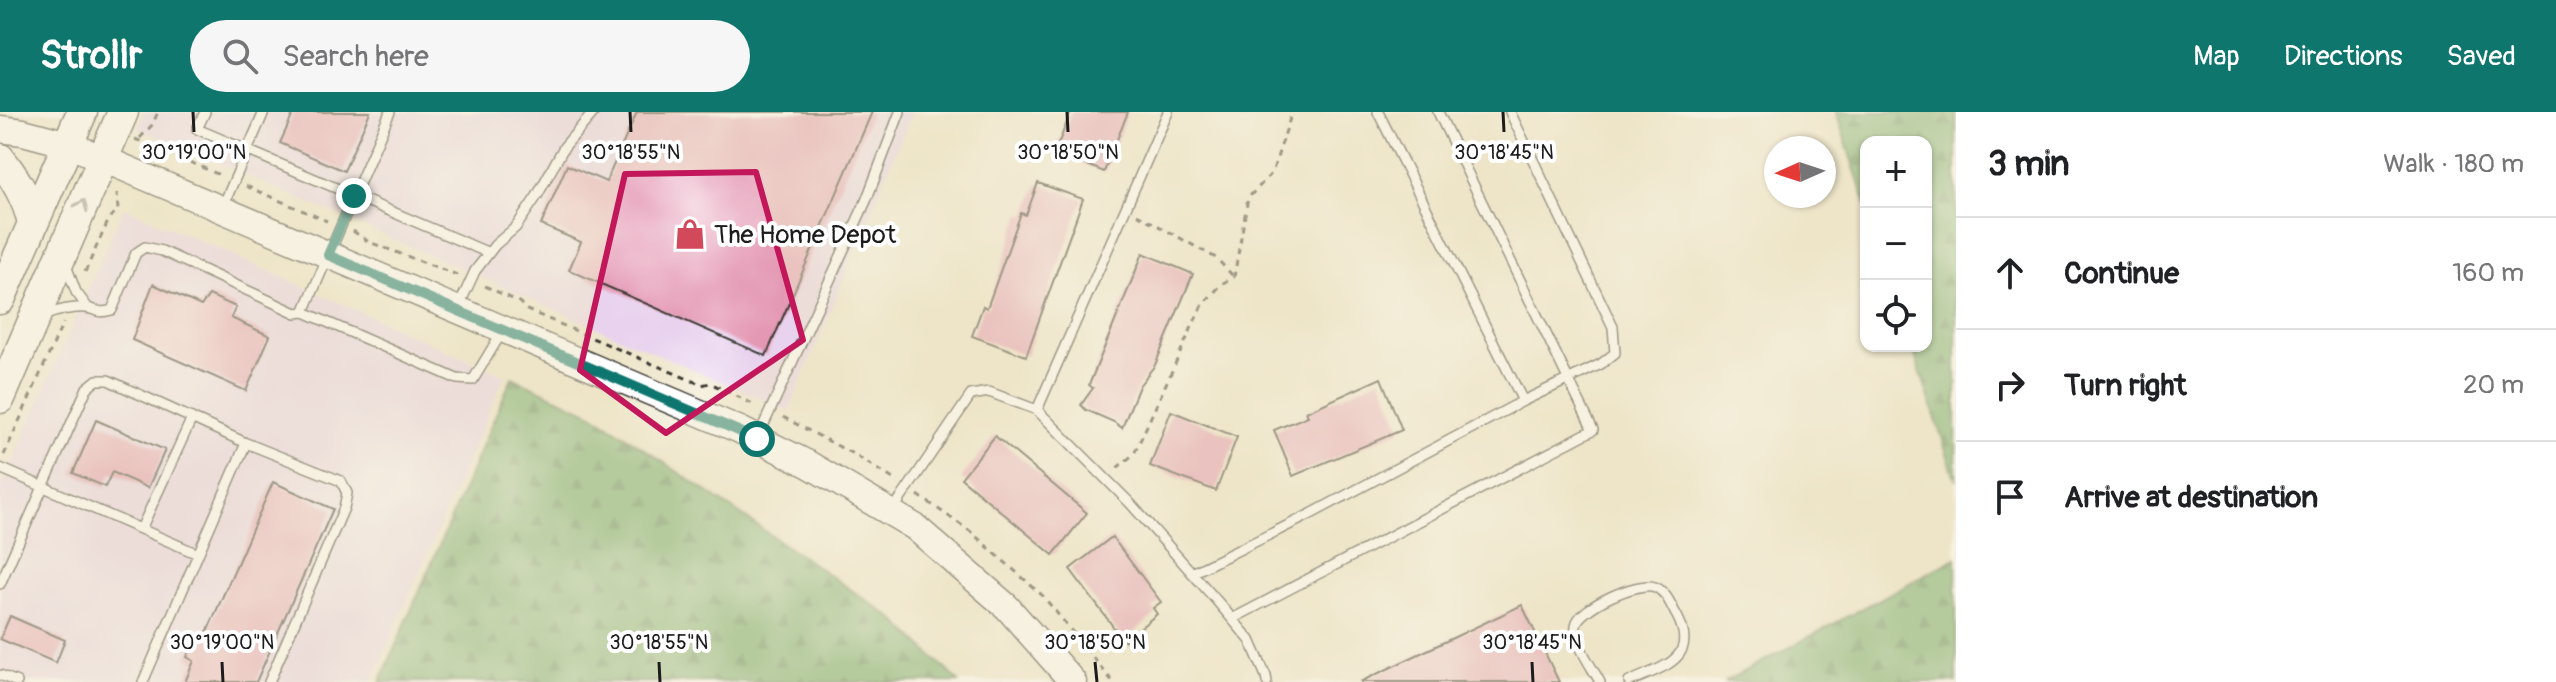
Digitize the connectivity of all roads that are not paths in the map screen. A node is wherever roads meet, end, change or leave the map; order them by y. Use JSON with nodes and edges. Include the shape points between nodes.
{"nodes":[{"id":1,"x":82,"y":112,"type":"edge"},
{"id":2,"x":123,"y":112,"type":"edge"},
{"id":3,"x":205,"y":112,"type":"edge"},
{"id":4,"x":264,"y":112,"type":"edge"},
{"id":5,"x":390,"y":112,"type":"edge"},
{"id":6,"x":594,"y":112,"type":"edge"},
{"id":7,"x":900,"y":112,"type":"edge"},
{"id":8,"x":1168,"y":112,"type":"edge"},
{"id":9,"x":1378,"y":112,"type":"edge"},
{"id":10,"x":1438,"y":112,"type":"edge"},
{"id":11,"x":1510,"y":112,"type":"edge"},
{"id":12,"x":0,"y":129,"type":"edge"},
{"id":13,"x":68,"y":144,"type":"junction"},
{"id":14,"x":247,"y":150,"type":"junction"},
{"id":15,"x":0,"y":159,"type":"edge"},
{"id":16,"x":101,"y":159,"type":"junction"},
{"id":17,"x":354,"y":196,"type":"junction"},
{"id":18,"x":221,"y":209,"type":"junction"},
{"id":19,"x":33,"y":222,"type":"junction"},
{"id":20,"x":62,"y":251,"type":"junction"},
{"id":21,"x":489,"y":253,"type":"junction"},
{"id":22,"x":328,"y":255,"type":"junction"},
{"id":23,"x":0,"y":299,"type":"edge"},
{"id":24,"x":88,"y":308,"type":"junction"},
{"id":25,"x":458,"y":310,"type":"junction"},
{"id":26,"x":304,"y":312,"type":"junction"},
{"id":27,"x":33,"y":320,"type":"junction"},
{"id":28,"x":504,"y":329,"type":"junction"},
{"id":29,"x":1568,"y":379,"type":"junction"},
{"id":30,"x":0,"y":398,"type":"edge"},
{"id":31,"x":1523,"y":401,"type":"junction"},
{"id":32,"x":1037,"y":410,"type":"junction"},
{"id":33,"x":192,"y":418,"type":"junction"},
{"id":34,"x":757,"y":439,"type":"junction"},
{"id":35,"x":246,"y":443,"type":"junction"},
{"id":36,"x":0,"y":468,"type":"edge"},
{"id":37,"x":43,"y":487,"type":"junction"},
{"id":38,"x":891,"y":513,"type":"junction"},
{"id":39,"x":141,"y":529,"type":"junction"},
{"id":40,"x":198,"y":554,"type":"junction"},
{"id":41,"x":1192,"y":573,"type":"junction"},
{"id":42,"x":0,"y":584,"type":"edge"},
{"id":43,"x":1232,"y":619,"type":"junction"},
{"id":44,"x":0,"y":675,"type":"edge"},
{"id":45,"x":17,"y":682,"type":"edge"},
{"id":46,"x":143,"y":682,"type":"edge"},
{"id":47,"x":269,"y":682,"type":"edge"},
{"id":48,"x":1073,"y":682,"type":"edge"},
{"id":49,"x":1267,"y":682,"type":"edge"},
{"id":50,"x":1600,"y":682,"type":"edge"},
{"id":51,"x":1629,"y":682,"type":"edge"}],
"edges":[{"from":1,"to":13,"type":"main road"},
{"from":2,"to":16,"type":"main road"},
{"from":3,"to":14,"type":"lane","via":[[197,129]]},
{"from":4,"to":14,"type":"lane"},
{"from":5,"to":17,"type":"lane"},
{"from":6,"to":21,"type":"lane","via":[[564,147],[516,227]]},
{"from":7,"to":34,"type":"lane","via":[[866,201]]},
{"from":8,"to":32,"type":"lane"},
{"from":9,"to":31,"type":"lane"},
{"from":10,"to":29,"type":"lane"},
{"from":11,"to":29,"type":"lane","via":[[1613,327],[1615,353]]},
{"from":12,"to":13,"type":"street"},
{"from":13,"to":16,"type":"street"},
{"from":13,"to":19,"type":"main road"},
{"from":14,"to":17,"type":"lane"},
{"from":14,"to":18,"type":"lane"},
{"from":15,"to":19,"type":"main road","via":[[14,176]]},
{"from":16,"to":18,"type":"street"},
{"from":20,"to":16,"type":"main road","one_way":true},
{"from":17,"to":21,"type":"lane"},
{"from":17,"to":22,"type":"lane"},
{"from":18,"to":22,"type":"street"},
{"from":19,"to":23,"type":"main road"},
{"from":20,"to":24,"type":"lane","via":[[76,292]]},
{"from":20,"to":27,"type":"main road"},
{"from":21,"to":25,"type":"lane"},
{"from":22,"to":25,"type":"street"},
{"from":22,"to":26,"type":"lane"},
{"from":24,"to":26,"type":"lane","via":[[98,313],[112,310],[136,253],[145,247]]},
{"from":24,"to":27,"type":"lane"},
{"from":25,"to":28,"type":"street"},
{"from":26,"to":28,"type":"lane","via":[[457,379],[473,380]]},
{"from":27,"to":30,"type":"main road"},
{"from":28,"to":34,"type":"street"},
{"from":29,"to":31,"type":"lane"},
{"from":29,"to":43,"type":"lane","via":[[1593,430]]},
{"from":31,"to":41,"type":"lane"},
{"from":32,"to":38,"type":"lane","via":[[989,392],[971,395]]},
{"from":32,"to":41,"type":"lane"},
{"from":33,"to":35,"type":"lane"},
{"from":33,"to":37,"type":"lane","via":[[108,380],[97,380],[87,388]]},
{"from":33,"to":39,"type":"lane"},
{"from":34,"to":38,"type":"street"},
{"from":35,"to":40,"type":"lane"},
{"from":35,"to":47,"type":"lane","via":[[341,481],[347,493]]},
{"from":36,"to":37,"type":"lane"},
{"from":37,"to":39,"type":"lane"},
{"from":37,"to":42,"type":"lane"},
{"from":38,"to":48,"type":"street","via":[[915,527],[1007,607]]},
{"from":39,"to":40,"type":"lane"},
{"from":40,"to":46,"type":"lane"},
{"from":41,"to":43,"type":"lane"},
{"from":43,"to":49,"type":"lane","via":[[1250,640]]},
{"from":44,"to":45,"type":"lane"},
{"from":50,"to":51,"type":"lane","via":[[1580,645],[1576,625],[1582,614],[1637,586],[1654,586],[1683,628],[1685,645],[1678,659]]}]}
